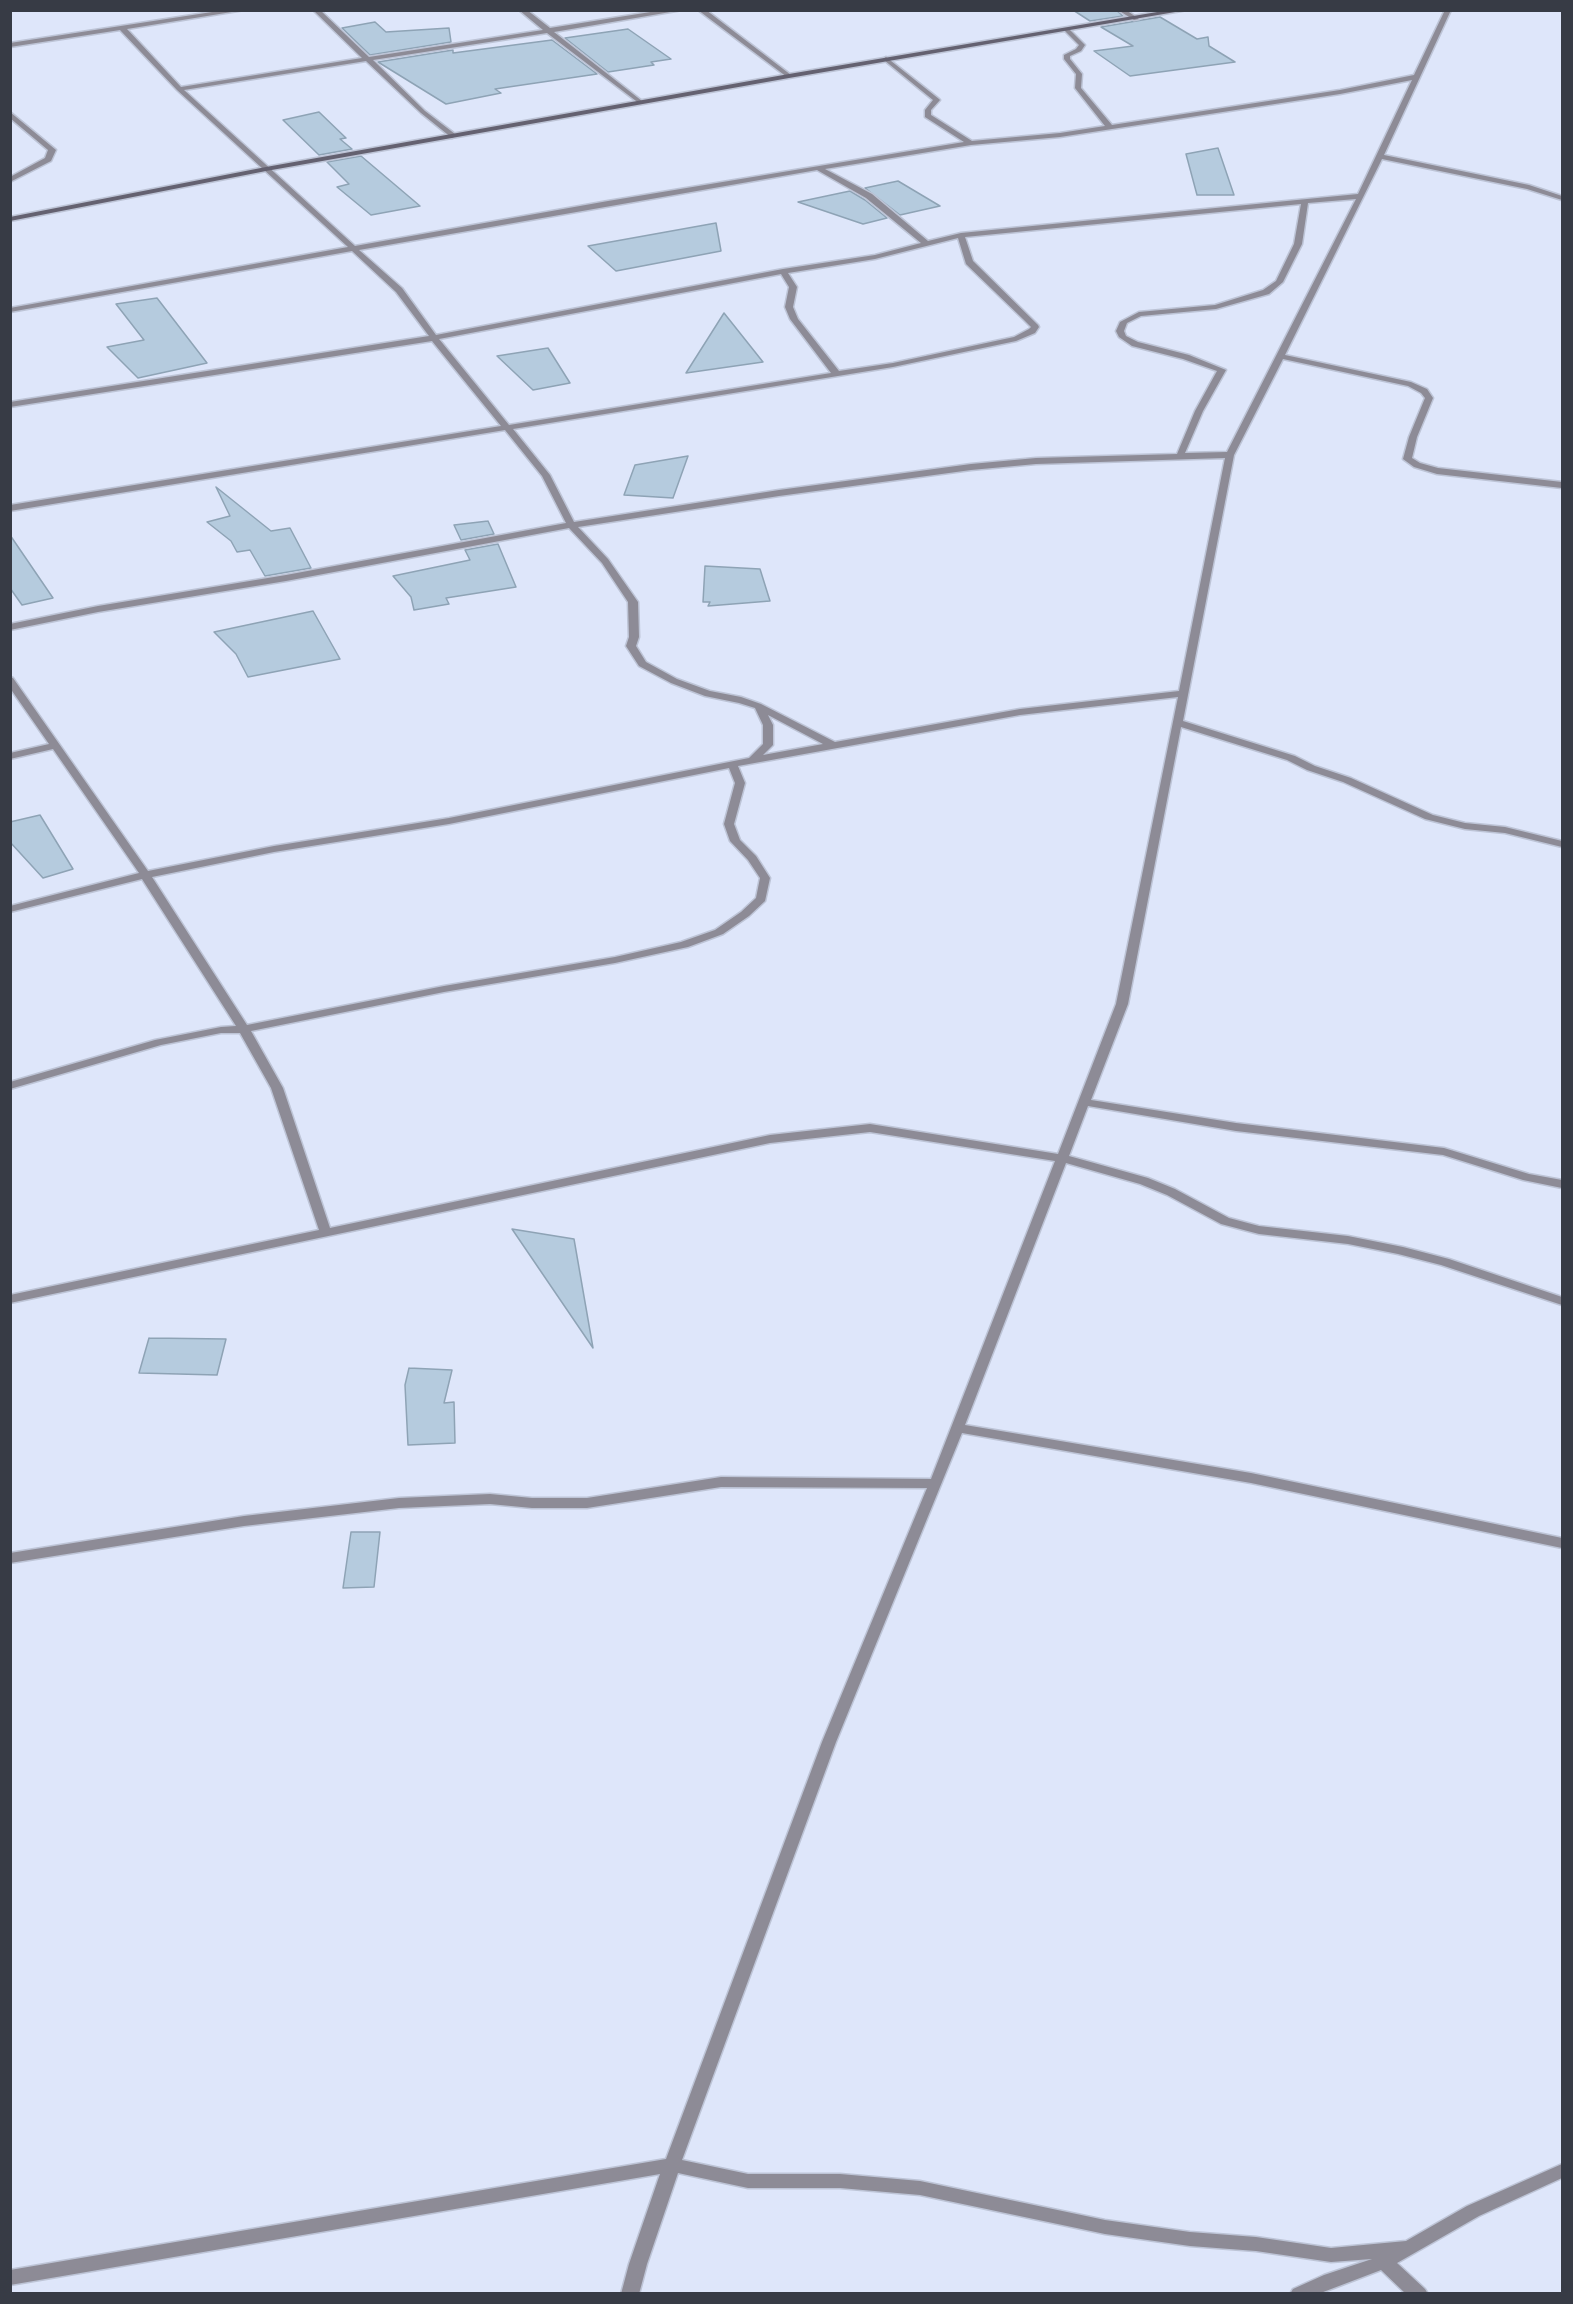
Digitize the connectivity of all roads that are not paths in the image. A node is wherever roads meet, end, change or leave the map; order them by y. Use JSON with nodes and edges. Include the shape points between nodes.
{"nodes":[{"id":1,"x":241,"y":10,"type":"edge"},
{"id":2,"x":316,"y":10,"type":"edge"},
{"id":3,"x":522,"y":10,"type":"edge"},
{"id":4,"x":679,"y":10,"type":"edge"},
{"id":5,"x":701,"y":10,"type":"edge"},
{"id":6,"x":1122,"y":10,"type":"edge"},
{"id":7,"x":1184,"y":10,"type":"edge"},
{"id":8,"x":1448,"y":10,"type":"edge"},
{"id":9,"x":1137,"y":19,"type":"junction"},
{"id":10,"x":122,"y":28,"type":"junction"},
{"id":11,"x":549,"y":30,"type":"junction"},
{"id":12,"x":1067,"y":30,"type":"junction"},
{"id":13,"x":10,"y":45,"type":"edge"},
{"id":14,"x":366,"y":59,"type":"junction"},
{"id":15,"x":886,"y":59,"type":"junction"},
{"id":16,"x":789,"y":76,"type":"junction"},
{"id":17,"x":1415,"y":77,"type":"junction"},
{"id":18,"x":179,"y":89,"type":"junction"},
{"id":19,"x":640,"y":102,"type":"junction"},
{"id":20,"x":10,"y":114,"type":"edge"},
{"id":21,"x":1108,"y":126,"type":"junction"},
{"id":22,"x":452,"y":136,"type":"junction"},
{"id":23,"x":971,"y":143,"type":"junction"},
{"id":24,"x":1379,"y":156,"type":"junction"},
{"id":25,"x":818,"y":168,"type":"junction"},
{"id":26,"x":266,"y":169,"type":"junction"},
{"id":27,"x":10,"y":180,"type":"edge"},
{"id":28,"x":1361,"y":196,"type":"junction"},
{"id":29,"x":1563,"y":198,"type":"edge"},
{"id":30,"x":1305,"y":200,"type":"junction"},
{"id":31,"x":12,"y":217,"type":"edge"},
{"id":32,"x":961,"y":235,"type":"junction"},
{"id":33,"x":927,"y":244,"type":"junction"},
{"id":34,"x":356,"y":249,"type":"junction"},
{"id":35,"x":783,"y":271,"type":"junction"},
{"id":36,"x":10,"y":310,"type":"edge"},
{"id":37,"x":434,"y":338,"type":"junction"},
{"id":38,"x":1280,"y":356,"type":"junction"},
{"id":39,"x":836,"y":373,"type":"junction"},
{"id":40,"x":10,"y":405,"type":"edge"},
{"id":41,"x":508,"y":429,"type":"junction"},
{"id":42,"x":1230,"y":455,"type":"junction"},
{"id":43,"x":1180,"y":456,"type":"junction"},
{"id":44,"x":1563,"y":485,"type":"edge"},
{"id":45,"x":10,"y":508,"type":"edge"},
{"id":46,"x":571,"y":525,"type":"junction"},
{"id":47,"x":10,"y":627,"type":"edge"},
{"id":48,"x":10,"y":680,"type":"edge"},
{"id":49,"x":1184,"y":693,"type":"junction"},
{"id":50,"x":758,"y":706,"type":"junction"},
{"id":51,"x":1178,"y":723,"type":"junction"},
{"id":52,"x":54,"y":746,"type":"junction"},
{"id":53,"x":834,"y":746,"type":"junction"},
{"id":54,"x":10,"y":756,"type":"edge"},
{"id":55,"x":753,"y":760,"type":"junction"},
{"id":56,"x":732,"y":764,"type":"junction"},
{"id":57,"x":1563,"y":844,"type":"edge"},
{"id":58,"x":145,"y":875,"type":"junction"},
{"id":59,"x":10,"y":909,"type":"edge"},
{"id":60,"x":244,"y":1029,"type":"junction"},
{"id":61,"x":10,"y":1086,"type":"edge"},
{"id":62,"x":1083,"y":1102,"type":"junction"},
{"id":63,"x":1061,"y":1158,"type":"junction"},
{"id":64,"x":1563,"y":1184,"type":"edge"},
{"id":65,"x":326,"y":1233,"type":"junction"},
{"id":66,"x":10,"y":1299,"type":"edge"},
{"id":67,"x":1563,"y":1300,"type":"edge"},
{"id":68,"x":957,"y":1428,"type":"junction"},
{"id":69,"x":936,"y":1484,"type":"junction"},
{"id":70,"x":1563,"y":1543,"type":"edge"},
{"id":71,"x":10,"y":1558,"type":"edge"},
{"id":72,"x":672,"y":2165,"type":"junction"},
{"id":73,"x":1563,"y":2170,"type":"edge"},
{"id":74,"x":1407,"y":2248,"type":"junction"},
{"id":75,"x":1384,"y":2262,"type":"junction"},
{"id":76,"x":10,"y":2278,"type":"edge"},
{"id":77,"x":630,"y":2294,"type":"edge"},
{"id":78,"x":1299,"y":2294,"type":"edge"},
{"id":79,"x":1419,"y":2294,"type":"edge"}],
"edges":[{"from":1,"to":10,"type":"street"},
{"from":2,"to":14,"type":"street"},
{"from":3,"to":11,"type":"street"},
{"from":4,"to":11,"type":"street"},
{"from":5,"to":16,"type":"street"},
{"from":6,"to":9,"type":"street"},
{"from":7,"to":9,"type":"main road"},
{"from":8,"to":17,"type":"street"},
{"from":9,"to":12,"type":"main road"},
{"from":10,"to":13,"type":"street"},
{"from":10,"to":18,"type":"street"},
{"from":11,"to":14,"type":"street"},
{"from":11,"to":19,"type":"street"},
{"from":12,"to":15,"type":"main road"},
{"from":12,"to":21,"type":"street","via":[[1082,45],[1067,55],[1079,74],[1078,88]]},
{"from":14,"to":18,"type":"street"},
{"from":14,"to":22,"type":"street"},
{"from":15,"to":16,"type":"main road"},
{"from":15,"to":23,"type":"street","via":[[937,100],[927,116]]},
{"from":16,"to":19,"type":"main road"},
{"from":17,"to":21,"type":"street"},
{"from":17,"to":24,"type":"street"},
{"from":18,"to":26,"type":"street"},
{"from":19,"to":22,"type":"main road"},
{"from":20,"to":27,"type":"street","via":[[51,150],[48,159]]},
{"from":21,"to":23,"type":"street","via":[[1060,135]]},
{"from":22,"to":26,"type":"main road"},
{"from":23,"to":25,"type":"street"},
{"from":24,"to":28,"type":"street"},
{"from":24,"to":29,"type":"street"},
{"from":25,"to":33,"type":"street","via":[[869,196]]},
{"from":25,"to":34,"type":"street"},
{"from":26,"to":31,"type":"main road"},
{"from":26,"to":34,"type":"street"},
{"from":28,"to":30,"type":"street"},
{"from":28,"to":38,"type":"street"},
{"from":30,"to":32,"type":"street"},
{"from":30,"to":43,"type":"street","via":[[1299,244],[1279,282],[1266,292],[1216,307],[1139,314],[1124,322],[1120,331],[1123,337],[1135,344],[1222,370]]},
{"from":32,"to":33,"type":"street"},
{"from":32,"to":39,"type":"street","via":[[969,262],[1026,317],[1035,327],[1032,331],[1006,342]]},
{"from":33,"to":35,"type":"street","via":[[875,257]]},
{"from":34,"to":36,"type":"street"},
{"from":34,"to":37,"type":"street","via":[[399,290]]},
{"from":35,"to":37,"type":"street"},
{"from":35,"to":39,"type":"street","via":[[793,287],[789,307],[794,319]]},
{"from":37,"to":40,"type":"street"},
{"from":37,"to":41,"type":"street"},
{"from":38,"to":42,"type":"street"},
{"from":38,"to":44,"type":"street","via":[[1402,382],[1424,391],[1429,399],[1407,459],[1417,465],[1437,471]]},
{"from":39,"to":41,"type":"street"},
{"from":41,"to":45,"type":"street"},
{"from":41,"to":46,"type":"street","via":[[546,475]]},
{"from":42,"to":43,"type":"street"},
{"from":42,"to":49,"type":"street"},
{"from":43,"to":46,"type":"street","via":[[971,466]]},
{"from":46,"to":47,"type":"street"},
{"from":46,"to":50,"type":"street","via":[[605,561],[633,602],[631,646],[642,664],[708,694]]},
{"from":48,"to":52,"type":"street"},
{"from":49,"to":51,"type":"street"},
{"from":49,"to":53,"type":"street","via":[[1020,712]]},
{"from":50,"to":53,"type":"street"},
{"from":50,"to":55,"type":"street","via":[[768,725],[768,745]]},
{"from":51,"to":57,"type":"street","via":[[1291,758],[1429,817]]},
{"from":51,"to":62,"type":"street","via":[[1122,1004]]},
{"from":52,"to":54,"type":"street"},
{"from":52,"to":58,"type":"street"},
{"from":53,"to":55,"type":"street"},
{"from":55,"to":56,"type":"street"},
{"from":56,"to":58,"type":"street"},
{"from":56,"to":60,"type":"street","via":[[740,783],[729,824],[735,841],[765,879],[761,899],[719,932],[684,945],[615,960]]},
{"from":58,"to":59,"type":"street"},
{"from":58,"to":60,"type":"street"},
{"from":60,"to":61,"type":"street","via":[[159,1042]]},
{"from":60,"to":65,"type":"street","via":[[277,1088]]},
{"from":62,"to":63,"type":"street"},
{"from":62,"to":64,"type":"street","via":[[1236,1127],[1444,1152]]},
{"from":63,"to":65,"type":"street","via":[[870,1128],[770,1139]]},
{"from":63,"to":67,"type":"street","via":[[1144,1181],[1225,1221],[1258,1230],[1399,1250]]},
{"from":63,"to":68,"type":"street"},
{"from":65,"to":66,"type":"street"},
{"from":68,"to":69,"type":"street"},
{"from":68,"to":70,"type":"street","via":[[1251,1478]]},
{"from":69,"to":71,"type":"street","via":[[722,1482],[586,1503],[490,1499],[399,1503],[243,1521]]},
{"from":69,"to":72,"type":"street","via":[[829,1742]]},
{"from":72,"to":74,"type":"street","via":[[748,2181],[840,2181],[920,2188],[1105,2227],[1331,2255]]},
{"from":72,"to":76,"type":"street"},
{"from":72,"to":77,"type":"street"},
{"from":73,"to":74,"type":"street","via":[[1473,2211]]},
{"from":74,"to":75,"type":"street"},
{"from":75,"to":78,"type":"street"},
{"from":75,"to":79,"type":"street"}]}
